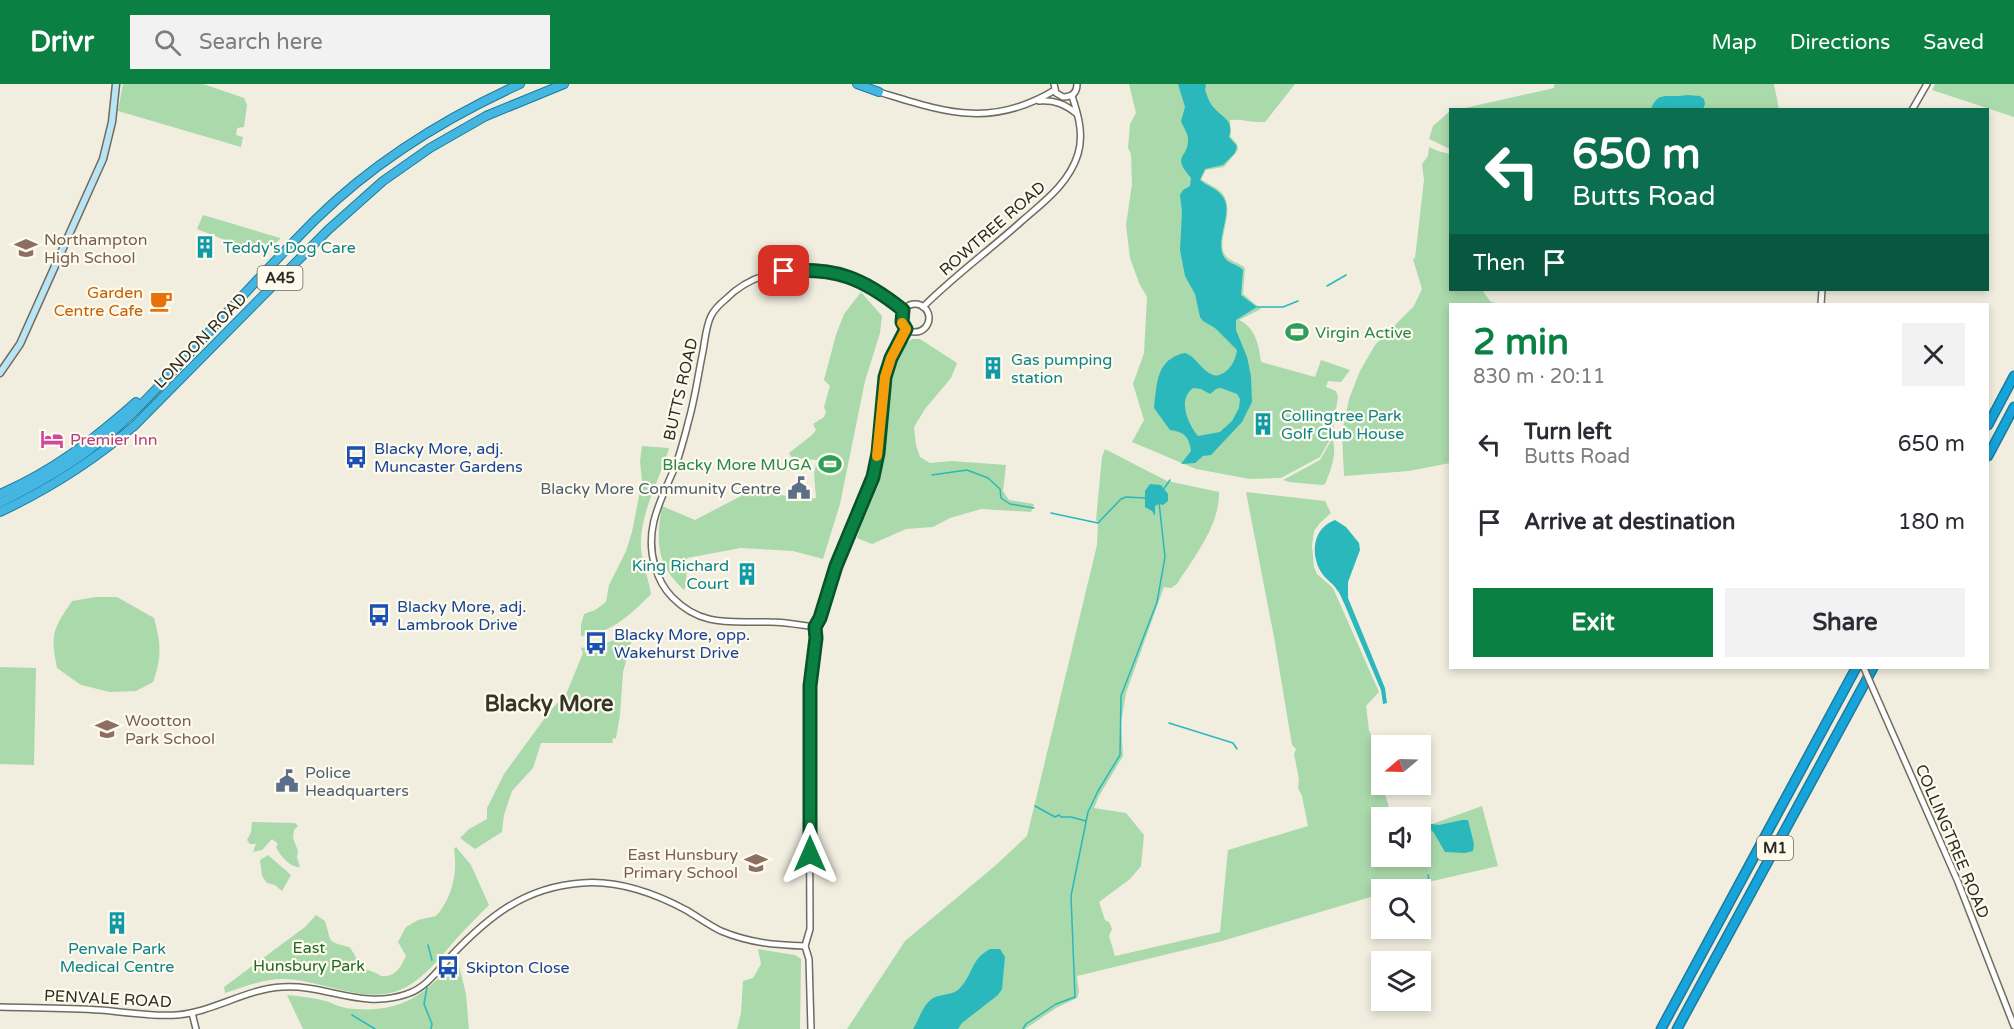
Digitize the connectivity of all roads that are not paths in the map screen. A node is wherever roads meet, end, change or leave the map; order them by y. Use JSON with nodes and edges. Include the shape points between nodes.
{"nodes":[{"id":1,"x":116,"y":84,"type":"edge"},
{"id":2,"x":520,"y":84,"type":"edge"},
{"id":3,"x":564,"y":84,"type":"edge"},
{"id":4,"x":857,"y":84,"type":"edge"},
{"id":5,"x":1077,"y":84,"type":"edge"},
{"id":6,"x":1927,"y":84,"type":"edge"},
{"id":7,"x":1054,"y":87,"type":"edge"},
{"id":8,"x":879,"y":92,"type":"joint"},
{"id":9,"x":1072,"y":96,"type":"junction"},
{"id":10,"x":1035,"y":101,"type":"junction"},
{"id":11,"x":1913,"y":108,"type":"edge"},
{"id":12,"x":1079,"y":115,"type":"junction"},
{"id":13,"x":924,"y":308,"type":"junction"},
{"id":14,"x":903,"y":310,"type":"junction"},
{"id":15,"x":906,"y":329,"type":"junction"},
{"id":16,"x":0,"y":373,"type":"edge"},
{"id":17,"x":2014,"y":376,"type":"edge"},
{"id":18,"x":163,"y":381,"type":"junction"},
{"id":19,"x":2014,"y":407,"type":"edge"},
{"id":20,"x":1989,"y":423,"type":"edge"},
{"id":21,"x":1989,"y":454,"type":"edge"},
{"id":22,"x":0,"y":495,"type":"edge"},
{"id":23,"x":0,"y":503,"type":"edge"},
{"id":24,"x":0,"y":512,"type":"edge"},
{"id":25,"x":815,"y":627,"type":"junction"},
{"id":26,"x":1855,"y":669,"type":"edge"},
{"id":27,"x":1864,"y":669,"type":"edge"},
{"id":28,"x":1872,"y":669,"type":"edge"},
{"id":29,"x":805,"y":946,"type":"junction"},
{"id":30,"x":0,"y":1007,"type":"edge"},
{"id":31,"x":192,"y":1013,"type":"junction"},
{"id":32,"x":2014,"y":1026,"type":"edge"},
{"id":33,"x":196,"y":1029,"type":"edge"},
{"id":34,"x":811,"y":1029,"type":"edge"},
{"id":35,"x":1661,"y":1029,"type":"edge"},
{"id":36,"x":1677,"y":1029,"type":"edge"}],
"edges":[{"from":1,"to":16,"type":"main road","via":[[103,159],[20,344]]},
{"from":2,"to":18,"type":"highway","name":"LONDON ROAD","number":"A45","via":[[431,130],[373,169],[318,218]]},
{"from":3,"to":24,"type":"highway","name":"LONDON ROAD","number":"A45","via":[[486,116],[383,181],[328,230],[110,447],[80,469]]},
{"from":4,"to":8,"type":"highway"},
{"from":5,"to":9,"type":"street"},
{"from":6,"to":11,"type":"street"},
{"from":7,"to":9,"type":"street","via":[[1063,97]]},
{"from":7,"to":10,"type":"street"},
{"from":8,"to":10,"type":"street","via":[[961,113],[999,112]]},
{"from":9,"to":12,"type":"street","name":"ROWTREE ROAD"},
{"from":10,"to":12,"type":"street","via":[[1063,103]]},
{"from":12,"to":13,"type":"street","name":"ROWTREE ROAD","via":[[1080,146],[1064,182]]},
{"from":13,"to":14,"type":"street","via":[[913,304]]},
{"from":13,"to":15,"type":"street","via":[[928,319],[925,328],[916,332]]},
{"from":14,"to":15,"type":"street"},
{"from":14,"to":25,"type":"street","name":"BUTTS ROAD","via":[[861,282],[823,270],[770,274],[731,293],[711,316],[684,438],[654,516],[650,544],[657,572],[671,597],[684,608],[726,623],[777,622]]},
{"from":15,"to":25,"type":"street","via":[[885,377],[873,477]]},
{"from":17,"to":20,"type":"highway"},
{"from":18,"to":22,"type":"highway","via":[[72,455]]},
{"from":18,"to":23,"type":"highway","name":"LONDON ROAD","number":"A45","via":[[79,458]]},
{"from":19,"to":21,"type":"highway"},
{"from":25,"to":29,"type":"street","via":[[810,686],[810,929]]},
{"from":26,"to":35,"type":"highway","number":"M1"},
{"from":27,"to":32,"type":"street","name":"COLLINGTREE ROAD","bridge":true,"via":[[1958,882]]},
{"from":28,"to":36,"type":"highway","number":"M1"},
{"from":29,"to":31,"type":"street","name":"PENVALE ROAD","via":[[760,944],[719,930],[639,889],[584,882],[532,893],[499,912],[422,986],[406,995],[368,1000],[312,989],[269,988]]},
{"from":29,"to":34,"type":"street","via":[[809,959]]},
{"from":30,"to":31,"type":"street","name":"PENVALE ROAD"},
{"from":31,"to":33,"type":"street"}]}
